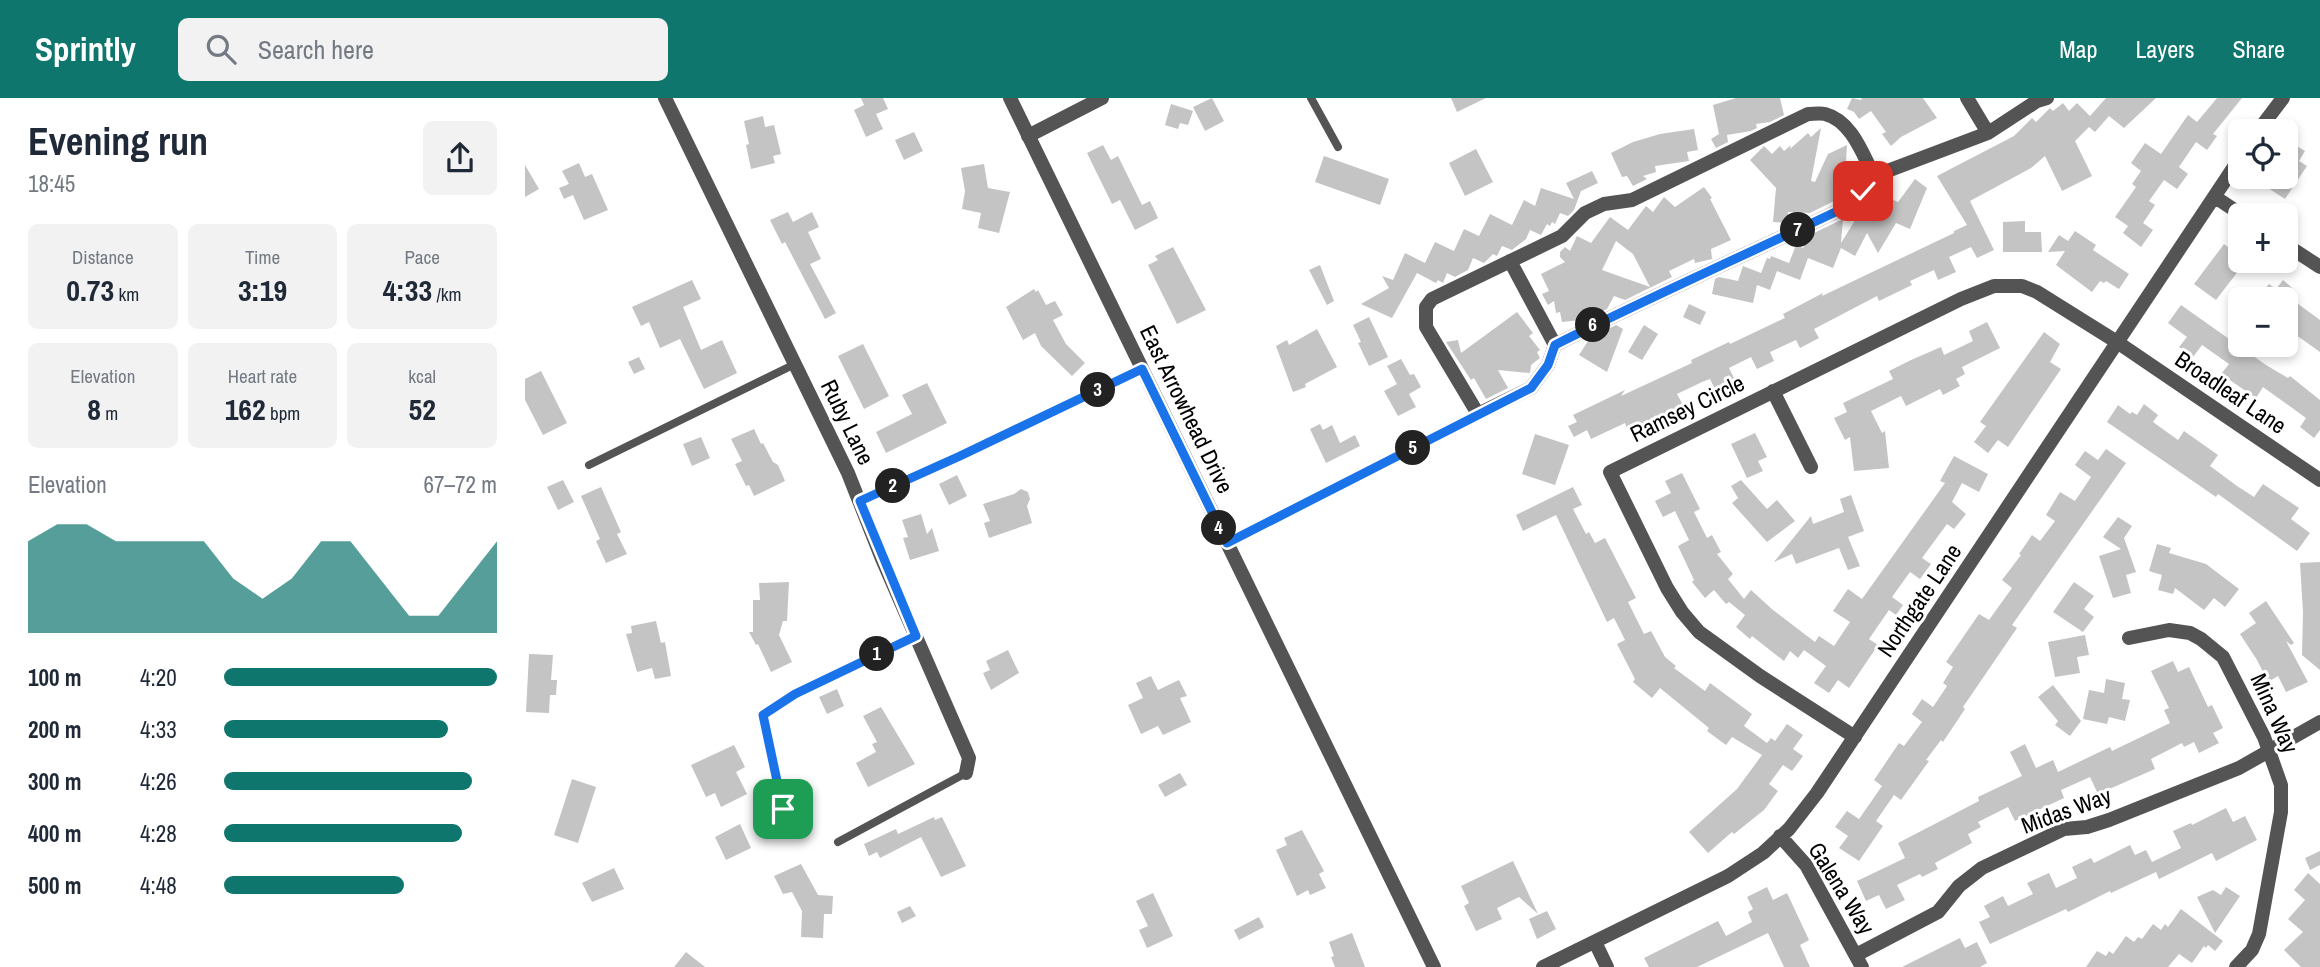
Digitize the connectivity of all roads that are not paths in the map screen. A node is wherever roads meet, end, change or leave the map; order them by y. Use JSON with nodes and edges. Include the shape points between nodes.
{"nodes":[{"id":1,"x":665,"y":98,"type":"edge"},
{"id":2,"x":1010,"y":98,"type":"edge"},
{"id":3,"x":1102,"y":98,"type":"edge"},
{"id":4,"x":1311,"y":98,"type":"edge"},
{"id":5,"x":1967,"y":98,"type":"edge"},
{"id":6,"x":2046,"y":98,"type":"edge"},
{"id":7,"x":2283,"y":98,"type":"edge"},
{"id":8,"x":2267,"y":119,"type":"edge"},
{"id":9,"x":1988,"y":133,"type":"junction"},
{"id":10,"x":1028,"y":136,"type":"junction"},
{"id":11,"x":1338,"y":147,"type":"dead end"},
{"id":12,"x":1874,"y":176,"type":"junction"},
{"id":13,"x":2228,"y":176,"type":"edge"},
{"id":14,"x":2214,"y":197,"type":"junction"},
{"id":15,"x":2228,"y":206,"type":"edge"},
{"id":16,"x":2298,"y":253,"type":"edge"},
{"id":17,"x":1510,"y":261,"type":"junction"},
{"id":18,"x":2320,"y":267,"type":"edge"},
{"id":19,"x":2117,"y":342,"type":"junction"},
{"id":20,"x":1555,"y":345,"type":"junction"},
{"id":21,"x":795,"y":364,"type":"junction"},
{"id":22,"x":1142,"y":369,"type":"junction"},
{"id":23,"x":1773,"y":391,"type":"junction"},
{"id":24,"x":1478,"y":414,"type":"junction"},
{"id":25,"x":589,"y":465,"type":"dead end"},
{"id":26,"x":1811,"y":467,"type":"dead end"},
{"id":27,"x":2320,"y":480,"type":"edge"},
{"id":28,"x":860,"y":501,"type":"junction"},
{"id":29,"x":1227,"y":543,"type":"junction"},
{"id":30,"x":916,"y":636,"type":"junction"},
{"id":31,"x":2129,"y":638,"type":"dead end"},
{"id":32,"x":2320,"y":722,"type":"edge"},
{"id":33,"x":1855,"y":737,"type":"junction"},
{"id":34,"x":2269,"y":751,"type":"junction"},
{"id":35,"x":965,"y":773,"type":"joint"},
{"id":36,"x":783,"y":809,"type":"dead end"},
{"id":37,"x":1780,"y":836,"type":"junction"},
{"id":38,"x":838,"y":842,"type":"dead end"},
{"id":39,"x":1595,"y":942,"type":"junction"},
{"id":40,"x":1859,"y":961,"type":"edge"},
{"id":41,"x":1434,"y":967,"type":"edge"},
{"id":42,"x":1543,"y":967,"type":"edge"},
{"id":43,"x":1607,"y":967,"type":"edge"},
{"id":44,"x":2236,"y":967,"type":"edge"}],
"edges":[{"from":1,"to":21,"type":"street","name":"Ruby Lane"},
{"from":2,"to":10,"type":"street","name":"East Arrowhead Drive"},
{"from":3,"to":10,"type":"street"},
{"from":4,"to":11,"type":"lane"},
{"from":5,"to":9,"type":"street"},
{"from":6,"to":9,"type":"street"},
{"from":7,"to":8,"type":"street"},
{"from":9,"to":12,"type":"street"},
{"from":10,"to":22,"type":"street","name":"East Arrowhead Drive"},
{"from":12,"to":17,"type":"street","via":[[1840,121],[1825,114],[1808,114],[1632,200],[1604,204],[1585,213],[1562,236]]},
{"from":12,"to":20,"type":"street","via":[[1848,206]]},
{"from":13,"to":14,"type":"street","name":"Northgate Lane"},
{"from":14,"to":15,"type":"street"},
{"from":14,"to":19,"type":"street","name":"Northgate Lane"},
{"from":16,"to":18,"type":"street"},
{"from":17,"to":20,"type":"street"},
{"from":17,"to":24,"type":"street","via":[[1432,299],[1426,307],[1426,327]]},
{"from":19,"to":23,"type":"street","name":"Ramsey Circle","via":[[2037,292],[2022,286],[1994,286]]},
{"from":19,"to":27,"type":"street","name":"Broadleaf Lane"},
{"from":19,"to":33,"type":"street","name":"Northgate Lane"},
{"from":20,"to":24,"type":"street","via":[[1548,365],[1531,388]]},
{"from":21,"to":25,"type":"lane"},
{"from":21,"to":28,"type":"street","name":"Ruby Lane"},
{"from":22,"to":28,"type":"lane"},
{"from":22,"to":29,"type":"street","name":"East Arrowhead Drive"},
{"from":23,"to":26,"type":"street"},
{"from":23,"to":33,"type":"street","name":"Ramsey Circle","via":[[1610,472],[1667,588],[1699,632]]},
{"from":24,"to":29,"type":"lane"},
{"from":28,"to":30,"type":"street","name":"Ruby Lane"},
{"from":29,"to":41,"type":"street","name":"East Arrowhead Drive"},
{"from":30,"to":35,"type":"street","name":"Ruby Lane","via":[[969,758]]},
{"from":30,"to":36,"type":"lane","via":[[795,694],[763,715]]},
{"from":31,"to":34,"type":"street","name":"Mina Way","via":[[2169,630],[2201,639],[2223,657]]},
{"from":32,"to":34,"type":"street"},
{"from":33,"to":37,"type":"street","name":"Northgate Lane","via":[[1817,793]]},
{"from":34,"to":40,"type":"street","name":"Midas Way","via":[[2239,768],[2109,820],[2064,830],[1982,868],[1959,886],[1938,912]]},
{"from":34,"to":44,"type":"street","name":"Mina Way","via":[[2281,785],[2281,812],[2259,934]]},
{"from":35,"to":38,"type":"lane"},
{"from":37,"to":39,"type":"street","name":"Northgate Lane","via":[[1728,876]]},
{"from":37,"to":40,"type":"street","name":"Galena Way","via":[[1806,865]]},
{"from":39,"to":42,"type":"street","name":"Northgate Lane"},
{"from":39,"to":43,"type":"street"}]}
